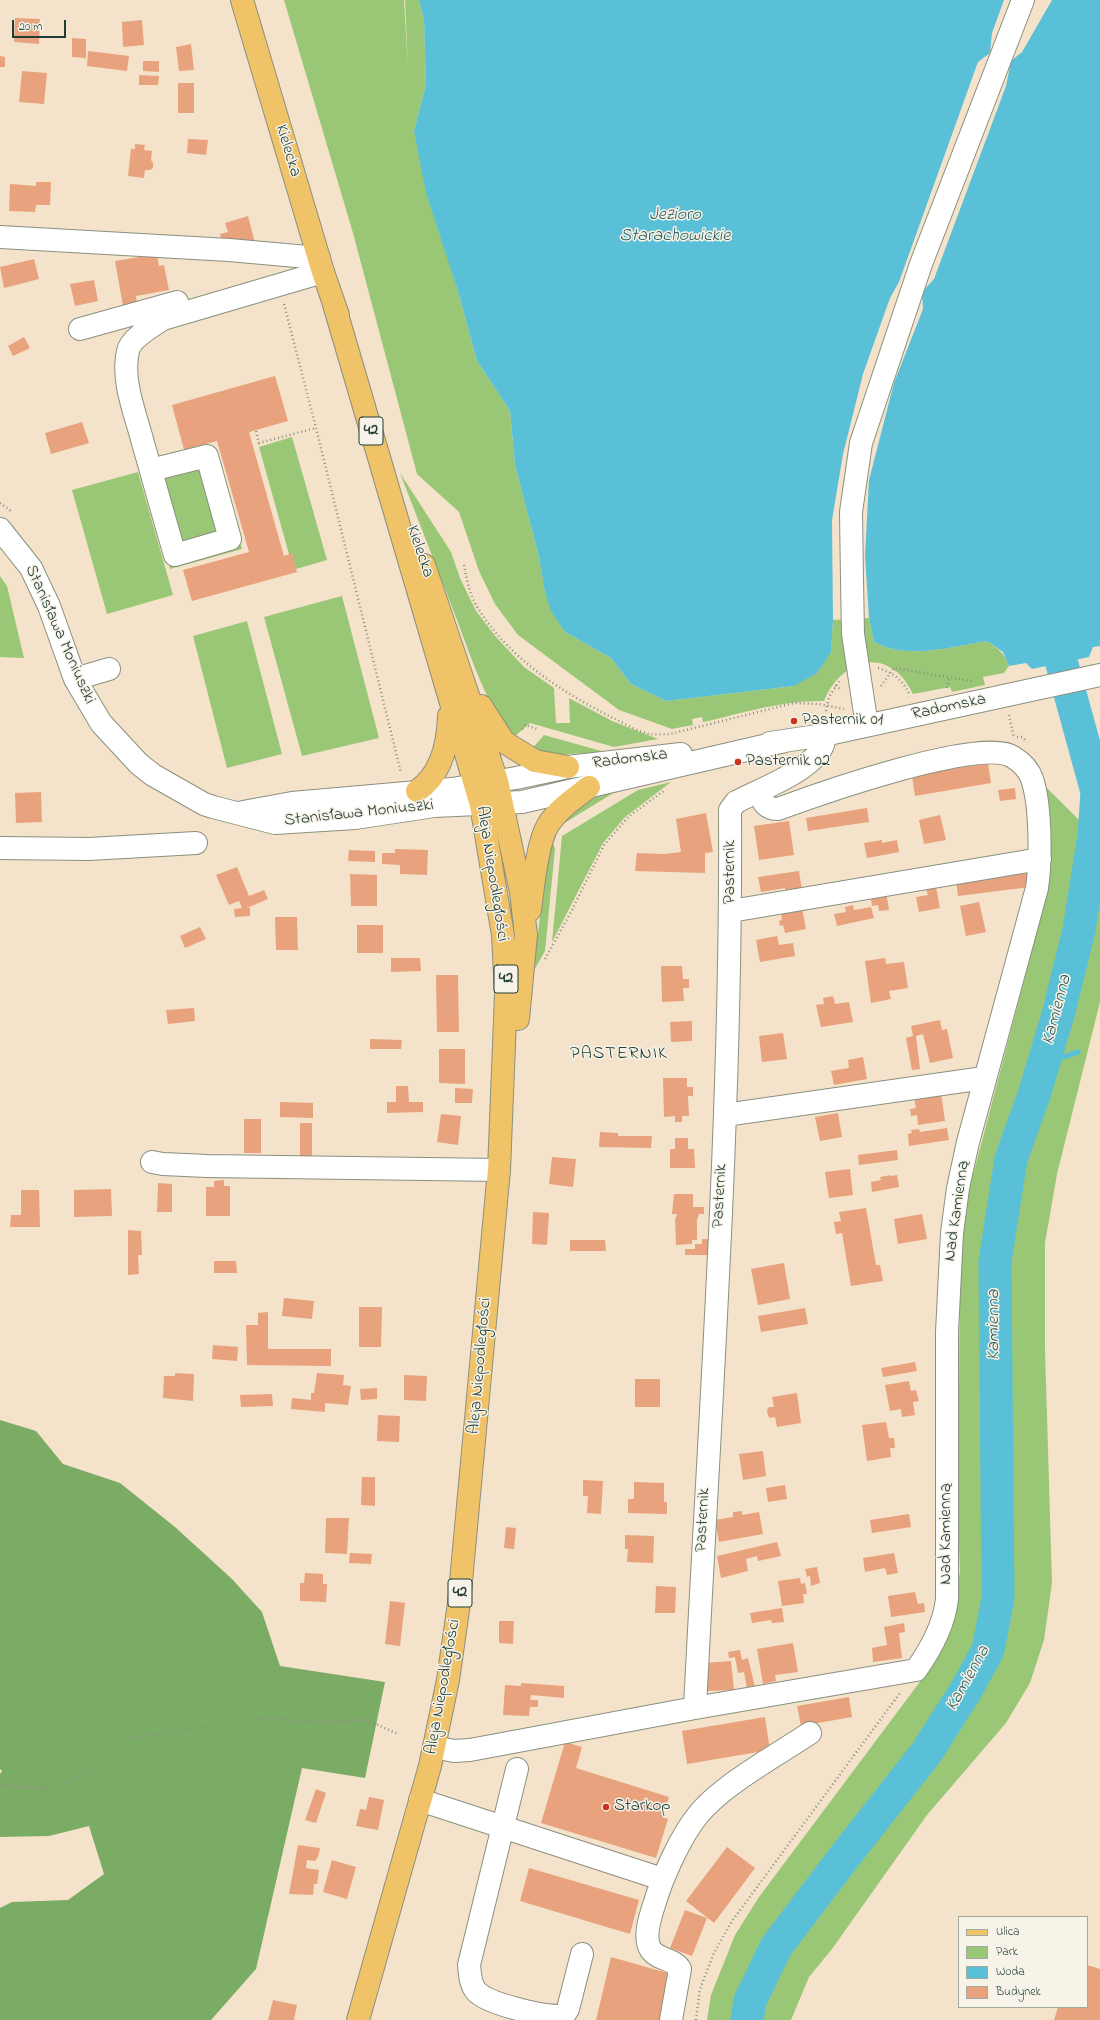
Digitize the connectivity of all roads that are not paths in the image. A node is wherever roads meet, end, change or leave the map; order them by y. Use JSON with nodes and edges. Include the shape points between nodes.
{"nodes":[{"id":1,"x":242,"y":0,"type":"edge"},
{"id":2,"x":1023,"y":0,"type":"edge"},
{"id":3,"x":0,"y":237,"type":"edge"},
{"id":4,"x":321,"y":264,"type":"junction"},
{"id":5,"x":333,"y":301,"type":"junction"},
{"id":6,"x":80,"y":329,"type":"dead end"},
{"id":7,"x":151,"y":470,"type":"junction"},
{"id":8,"x":8,"y":523,"type":"edge"},
{"id":9,"x":454,"y":654,"type":"junction"},
{"id":10,"x":108,"y":668,"type":"dead end"},
{"id":11,"x":1100,"y":675,"type":"edge"},
{"id":12,"x":75,"y":679,"type":"junction"},
{"id":13,"x":450,"y":703,"type":"junction"},
{"id":14,"x":864,"y":708,"type":"road end"},
{"id":15,"x":824,"y":735,"type":"junction"},
{"id":16,"x":785,"y":741,"type":"junction"},
{"id":17,"x":568,"y":767,"type":"junction"},
{"id":18,"x":497,"y":781,"type":"junction"},
{"id":19,"x":589,"y":787,"type":"junction"},
{"id":20,"x":417,"y":791,"type":"junction"},
{"id":21,"x":759,"y":791,"type":"junction"},
{"id":22,"x":486,"y":798,"type":"junction"},
{"id":23,"x":240,"y":812,"type":"junction"},
{"id":24,"x":196,"y":842,"type":"dead end"},
{"id":25,"x":0,"y":848,"type":"edge"},
{"id":26,"x":1040,"y":859,"type":"junction"},
{"id":27,"x":731,"y":912,"type":"junction"},
{"id":28,"x":526,"y":935,"type":"junction"},
{"id":29,"x":984,"y":1078,"type":"junction"},
{"id":30,"x":725,"y":1115,"type":"junction"},
{"id":31,"x":152,"y":1162,"type":"dead end"},
{"id":32,"x":500,"y":1162,"type":"junction"},
{"id":33,"x":694,"y":1708,"type":"junction"},
{"id":34,"x":810,"y":1733,"type":"dead end"},
{"id":35,"x":434,"y":1747,"type":"junction"},
{"id":36,"x":517,"y":1769,"type":"dead end"},
{"id":37,"x":420,"y":1800,"type":"junction"},
{"id":38,"x":503,"y":1828,"type":"junction"},
{"id":39,"x":662,"y":1879,"type":"junction"},
{"id":40,"x":582,"y":1954,"type":"dead end"},
{"id":41,"x":358,"y":2020,"type":"edge"},
{"id":42,"x":671,"y":2020,"type":"edge"}],
"edges":[{"from":1,"to":4,"type":"main road","name":"Kielecka","number":"42"},
{"from":2,"to":14,"type":"street","via":[[921,264],[861,443],[851,512],[853,634]]},
{"from":3,"to":4,"type":"street","via":[[229,250]]},
{"from":4,"to":5,"type":"main road","name":"Kielecka","number":"42"},
{"from":4,"to":6,"type":"street"},
{"from":4,"to":7,"type":"street","via":[[279,285],[162,319],[143,331],[128,350],[126,373]]},
{"from":5,"to":9,"type":"main road","name":"Kielecka","number":"42"},
{"from":5,"to":13,"type":"main road","name":"Kielecka","number":"42"},
{"from":7,"to":7,"type":"street","via":[[175,555],[230,539],[207,456]]},
{"from":8,"to":12,"type":"street","name":"Stanisława Moniuszki","via":[[49,606]]},
{"from":9,"to":17,"type":"main road","via":[[487,717],[504,742],[535,761]]},
{"from":9,"to":18,"type":"main road","name":"Kielecka","number":"42"},
{"from":10,"to":12,"type":"street"},
{"from":11,"to":15,"type":"street","name":"Radomska"},
{"from":12,"to":23,"type":"street","name":"Stanisława Moniuszki","via":[[92,711],[106,729],[153,775],[204,804]]},
{"from":13,"to":20,"type":"main road","via":[[447,743],[442,758],[431,780]]},
{"from":13,"to":22,"type":"main road","name":"Kielecka","number":"42"},
{"from":15,"to":16,"type":"street","name":"Radomska"},
{"from":15,"to":21,"type":"street","name":"Pasternik","via":[[824,747],[812,761]]},
{"from":16,"to":17,"type":"street","name":"Radomska"},
{"from":16,"to":19,"type":"street","name":"Radomska"},
{"from":17,"to":18,"type":"street","name":"Radomska"},
{"from":18,"to":22,"type":"main road","name":"Kielecka","number":"42"},
{"from":19,"to":22,"type":"street","name":"Radomska","via":[[522,802]]},
{"from":19,"to":28,"type":"main road","via":[[560,810],[548,825],[535,876]]},
{"from":20,"to":22,"type":"street","name":"Stanisława Moniuszki"},
{"from":20,"to":23,"type":"street","name":"Stanisława Moniuszki","via":[[292,803]]},
{"from":21,"to":26,"type":"street","name":"Nad Kamienną","via":[[764,804],[771,809],[778,809],[845,784],[961,756],[997,752],[1007,754],[1016,759],[1032,779]]},
{"from":21,"to":27,"type":"street","name":"Pasternik","via":[[736,802],[730,810]]},
{"from":22,"to":23,"type":"street","name":"Stanisława Moniuszki","via":[[355,818],[275,823]]},
{"from":22,"to":28,"type":"main road","name":"Aleja Niepodległości","number":"42","via":[[521,892]]},
{"from":22,"to":32,"type":"main road","name":"Aleja Niepodległości","number":"42","via":[[503,935],[506,994]]},
{"from":24,"to":25,"type":"street","via":[[89,850]]},
{"from":26,"to":27,"type":"street"},
{"from":26,"to":29,"type":"street","name":"Nad Kamienną","via":[[1033,905]]},
{"from":27,"to":30,"type":"street","name":"Pasternik"},
{"from":28,"to":32,"type":"main road","name":"Aleja Niepodległości","number":"42"},
{"from":29,"to":30,"type":"street"},
{"from":29,"to":33,"type":"street","name":"Nad Kamienną","via":[[958,1188],[952,1233],[947,1332],[946,1606],[934,1645],[916,1670]]},
{"from":30,"to":33,"type":"street","name":"Pasternik"},
{"from":31,"to":32,"type":"street","via":[[192,1165]]},
{"from":32,"to":35,"type":"main road","name":"Aleja Niepodległości","number":"42","via":[[459,1603],[448,1680]]},
{"from":33,"to":35,"type":"street","via":[[470,1750],[454,1751]]},
{"from":34,"to":39,"type":"street","via":[[746,1775],[708,1805],[693,1822]]},
{"from":35,"to":37,"type":"main road","name":"Aleja Niepodległości","number":"42"},
{"from":36,"to":38,"type":"street"},
{"from":37,"to":38,"type":"street"},
{"from":37,"to":41,"type":"main road","name":"Aleja Niepodległości","number":"42"},
{"from":38,"to":39,"type":"street"},
{"from":38,"to":40,"type":"street","via":[[469,1965],[470,1979],[475,1990],[482,1997],[500,2004],[555,2016],[564,2015],[568,2009]]},
{"from":39,"to":42,"type":"street","via":[[649,1922],[648,1941],[651,1950],[676,1963],[680,1969]]}]}
